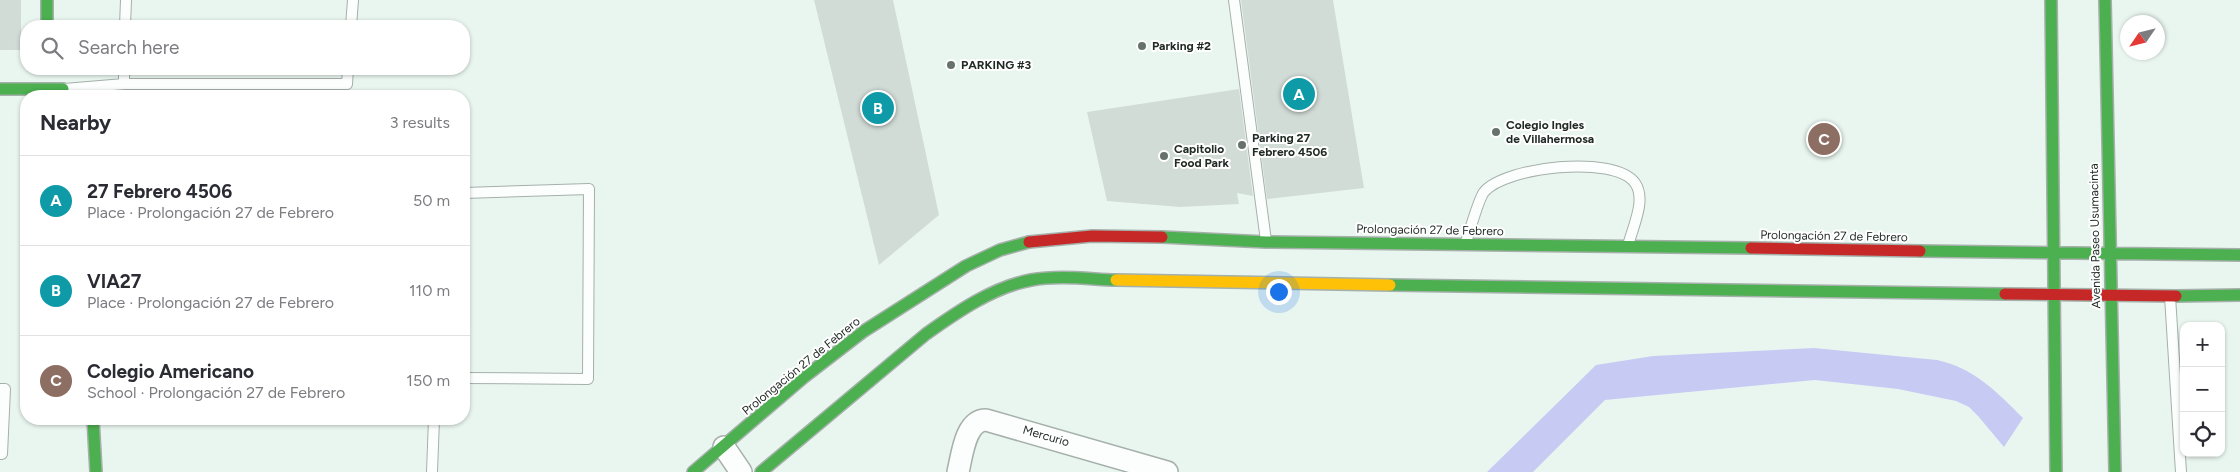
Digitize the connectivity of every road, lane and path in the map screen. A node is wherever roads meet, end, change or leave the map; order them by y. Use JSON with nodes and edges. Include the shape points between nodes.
{"nodes":[{"id":1,"x":47,"y":0,"type":"edge"},
{"id":2,"x":126,"y":0,"type":"edge"},
{"id":3,"x":353,"y":0,"type":"edge"},
{"id":4,"x":1234,"y":0,"type":"edge"},
{"id":5,"x":2051,"y":0,"type":"edge"},
{"id":6,"x":2105,"y":0,"type":"edge"},
{"id":7,"x":47,"y":20,"type":"edge"},
{"id":8,"x":125,"y":20,"type":"edge"},
{"id":9,"x":351,"y":20,"type":"edge"},
{"id":10,"x":52,"y":75,"type":"dead end"},
{"id":11,"x":124,"y":75,"type":"edge"},
{"id":12,"x":348,"y":75,"type":"edge"},
{"id":13,"x":124,"y":84,"type":"junction"},
{"id":14,"x":0,"y":89,"type":"edge"},
{"id":15,"x":20,"y":90,"type":"edge"},
{"id":16,"x":63,"y":90,"type":"edge"},
{"id":17,"x":85,"y":90,"type":"edge"},
{"id":18,"x":470,"y":193,"type":"edge"},
{"id":19,"x":1266,"y":242,"type":"junction"},
{"id":20,"x":1465,"y":244,"type":"junction"},
{"id":21,"x":1628,"y":247,"type":"junction"},
{"id":22,"x":2055,"y":253,"type":"junction"},
{"id":23,"x":2110,"y":254,"type":"junction"},
{"id":24,"x":2240,"y":255,"type":"edge"},
{"id":25,"x":2055,"y":294,"type":"junction"},
{"id":26,"x":2110,"y":294,"type":"junction"},
{"id":27,"x":2170,"y":295,"type":"junction"},
{"id":28,"x":2240,"y":295,"type":"edge"},
{"id":29,"x":470,"y":378,"type":"edge"},
{"id":30,"x":0,"y":389,"type":"edge"},
{"id":31,"x":93,"y":425,"type":"edge"},
{"id":32,"x":434,"y":425,"type":"edge"},
{"id":33,"x":724,"y":447,"type":"junction"},
{"id":34,"x":0,"y":454,"type":"edge"},
{"id":35,"x":699,"y":470,"type":"edge"},
{"id":36,"x":96,"y":472,"type":"edge"},
{"id":37,"x":432,"y":472,"type":"edge"},
{"id":38,"x":741,"y":472,"type":"edge"},
{"id":39,"x":761,"y":472,"type":"edge"},
{"id":40,"x":958,"y":472,"type":"edge"},
{"id":41,"x":1167,"y":472,"type":"edge"},
{"id":42,"x":2056,"y":472,"type":"edge"},
{"id":43,"x":2115,"y":472,"type":"edge"},
{"id":44,"x":2181,"y":472,"type":"edge"}],
"edges":[{"from":1,"to":7,"type":"main road"},
{"from":2,"to":8,"type":"lane"},
{"from":3,"to":9,"type":"lane"},
{"from":4,"to":19,"type":"lane"},
{"from":5,"to":22,"type":"main road"},
{"from":6,"to":23,"type":"main road","name":"Avenida Paseo Usumacinta"},
{"from":10,"to":16,"type":"main road"},
{"from":11,"to":13,"type":"lane"},
{"from":12,"to":13,"type":"lane","via":[[347,84]]},
{"from":13,"to":17,"type":"lane"},
{"from":14,"to":15,"type":"main road"},
{"from":18,"to":29,"type":"lane","via":[[589,188],[588,379]]},
{"from":19,"to":20,"type":"main road","name":"Prolongación 27 de Febrero"},
{"from":19,"to":33,"type":"main road","name":"Prolongación 27 de Febrero","via":[[1074,237],[1034,241],[1002,250],[950,275],[840,348]]},
{"from":20,"to":21,"type":"main road","name":"Prolongación 27 de Febrero"},
{"from":20,"to":21,"type":"lane","via":[[1484,192],[1503,178],[1584,166],[1616,170],[1635,183],[1640,203]]},
{"from":21,"to":22,"type":"main road","name":"Prolongación 27 de Febrero"},
{"from":22,"to":23,"type":"main road","name":"Prolongación 27 de Febrero"},
{"from":22,"to":25,"type":"main road"},
{"from":23,"to":24,"type":"main road","name":"Prolongación 27 de Febrero"},
{"from":23,"to":26,"type":"main road","name":"Avenida Paseo Usumacinta"},
{"from":25,"to":26,"type":"main road"},
{"from":25,"to":39,"type":"main road","via":[[1215,283],[1094,278],[1032,280],[1007,286],[951,316]]},
{"from":25,"to":42,"type":"main road"},
{"from":26,"to":27,"type":"main road"},
{"from":26,"to":43,"type":"main road","name":"Avenida Paseo Usumacinta"},
{"from":27,"to":28,"type":"main road"},
{"from":27,"to":44,"type":"lane"},
{"from":30,"to":34,"type":"lane","via":[[5,389]]},
{"from":31,"to":36,"type":"main road"},
{"from":32,"to":37,"type":"lane"},
{"from":33,"to":35,"type":"main road","name":"Prolongación 27 de Febrero"},
{"from":33,"to":38,"type":"street"},
{"from":40,"to":41,"type":"street","name":"Mercurio","via":[[970,431],[977,422],[986,420]]}]}
